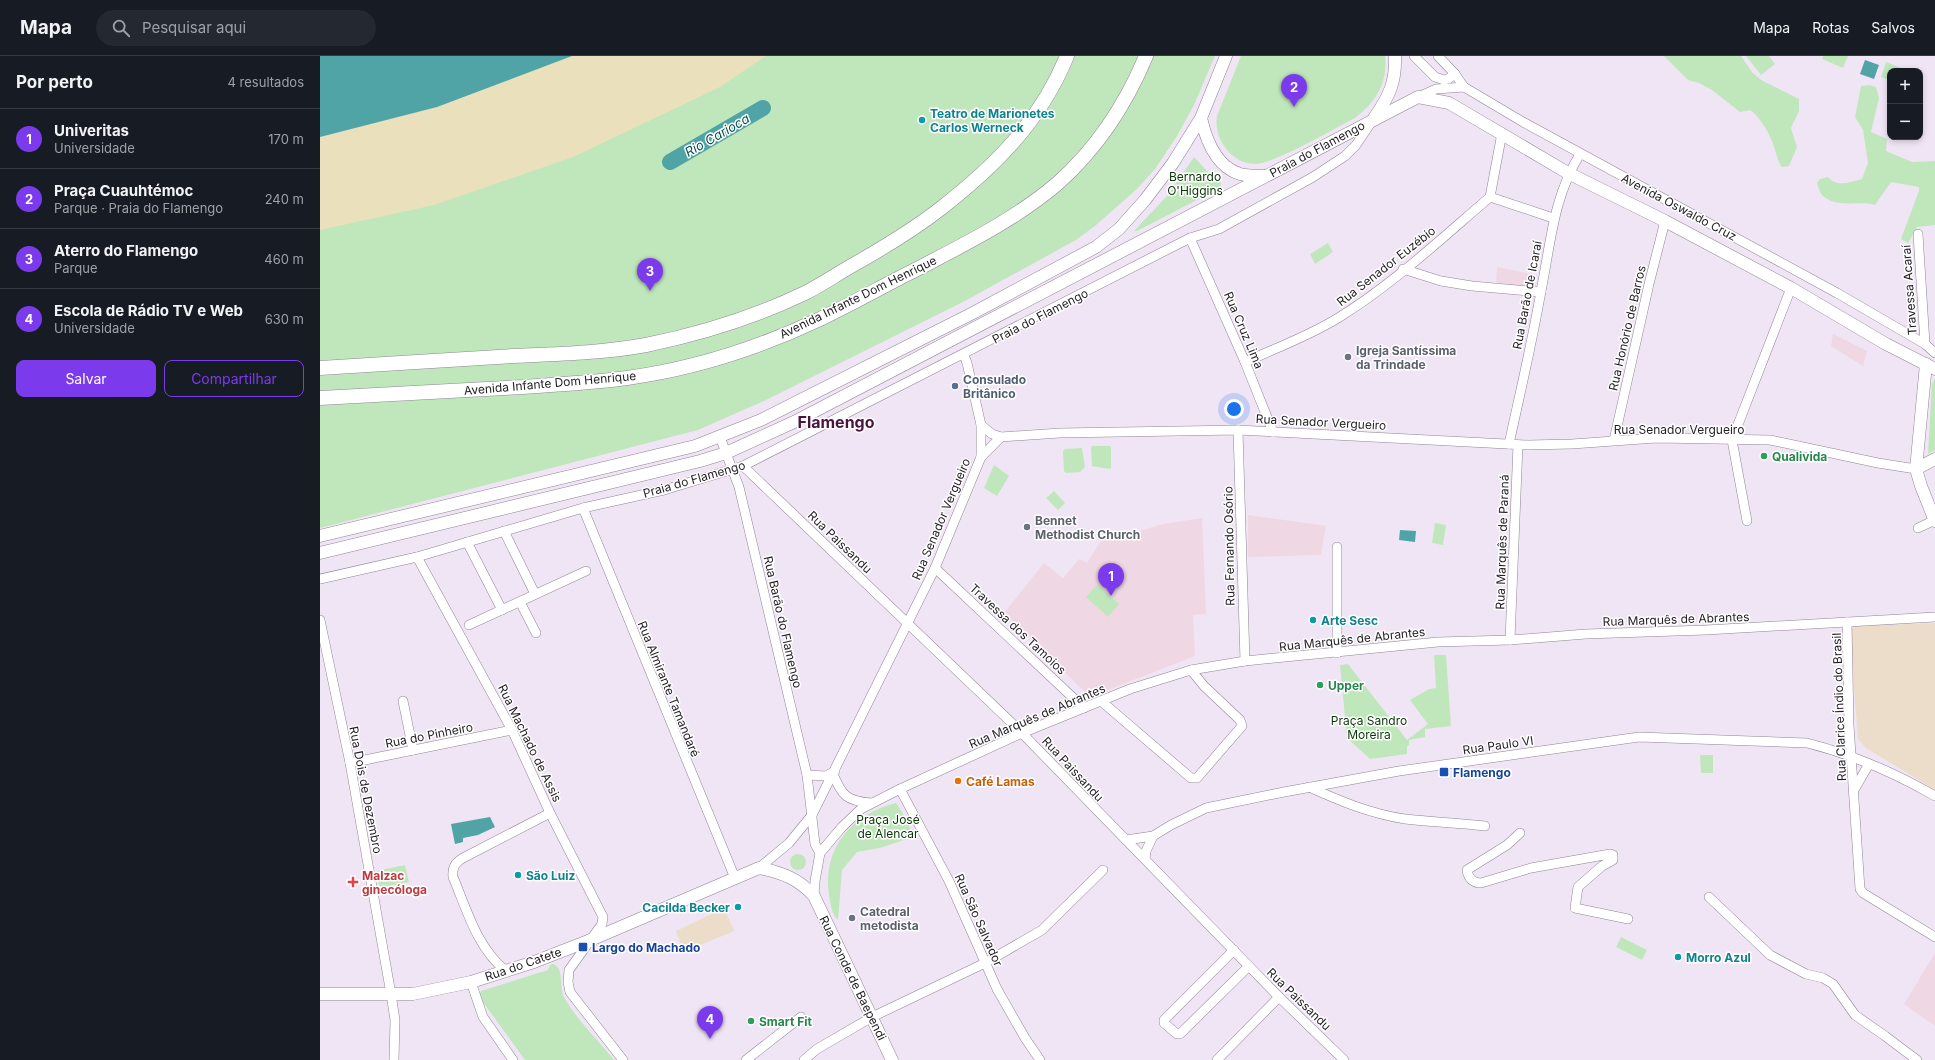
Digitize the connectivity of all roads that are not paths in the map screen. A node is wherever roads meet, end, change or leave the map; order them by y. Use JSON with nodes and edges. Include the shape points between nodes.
{"nodes":[{"id":1,"x":1067,"y":56,"type":"edge"},
{"id":2,"x":1136,"y":56,"type":"edge"},
{"id":3,"x":1146,"y":56,"type":"edge"},
{"id":4,"x":1226,"y":56,"type":"edge"},
{"id":5,"x":1395,"y":56,"type":"edge"},
{"id":6,"x":1414,"y":56,"type":"edge"},
{"id":7,"x":1438,"y":56,"type":"edge"},
{"id":8,"x":1455,"y":74,"type":"junction"},
{"id":9,"x":1132,"y":86,"type":"junction"},
{"id":10,"x":1464,"y":87,"type":"junction"},
{"id":11,"x":1418,"y":97,"type":"junction"},
{"id":12,"x":1201,"y":118,"type":"junction"},
{"id":13,"x":1374,"y":119,"type":"junction"},
{"id":14,"x":1502,"y":133,"type":"junction"},
{"id":15,"x":1580,"y":154,"type":"junction"},
{"id":16,"x":1568,"y":173,"type":"junction"},
{"id":17,"x":1268,"y":176,"type":"junction"},
{"id":18,"x":1490,"y":197,"type":"junction"},
{"id":19,"x":1553,"y":218,"type":"junction"},
{"id":20,"x":1665,"y":222,"type":"junction"},
{"id":21,"x":1918,"y":234,"type":"dead end"},
{"id":22,"x":1190,"y":238,"type":"junction"},
{"id":23,"x":1404,"y":270,"type":"junction"},
{"id":24,"x":1791,"y":288,"type":"junction"},
{"id":25,"x":1542,"y":292,"type":"junction"},
{"id":26,"x":1925,"y":344,"type":"junction"},
{"id":27,"x":1935,"y":353,"type":"edge"},
{"id":28,"x":964,"y":355,"type":"junction"},
{"id":29,"x":1245,"y":362,"type":"junction"},
{"id":30,"x":1930,"y":366,"type":"edge"},
{"id":31,"x":320,"y":368,"type":"edge"},
{"id":32,"x":320,"y":398,"type":"edge"},
{"id":33,"x":981,"y":425,"type":"junction"},
{"id":34,"x":1238,"y":430,"type":"junction"},
{"id":35,"x":1273,"y":432,"type":"junction"},
{"id":36,"x":720,"y":437,"type":"junction"},
{"id":37,"x":1001,"y":437,"type":"junction"},
{"id":38,"x":1614,"y":440,"type":"junction"},
{"id":39,"x":1732,"y":440,"type":"junction"},
{"id":40,"x":1514,"y":444,"type":"junction"},
{"id":41,"x":726,"y":453,"type":"junction"},
{"id":42,"x":980,"y":457,"type":"junction"},
{"id":43,"x":1935,"y":459,"type":"edge"},
{"id":44,"x":743,"y":466,"type":"junction"},
{"id":45,"x":1916,"y":469,"type":"junction"},
{"id":46,"x":732,"y":470,"type":"junction"},
{"id":47,"x":583,"y":508,"type":"junction"},
{"id":48,"x":1935,"y":520,"type":"edge"},
{"id":49,"x":1747,"y":521,"type":"dead end"},
{"id":50,"x":1918,"y":528,"type":"dead end"},
{"id":51,"x":504,"y":531,"type":"junction"},
{"id":52,"x":320,"y":536,"type":"edge"},
{"id":53,"x":467,"y":542,"type":"junction"},
{"id":54,"x":1337,"y":548,"type":"dead end"},
{"id":55,"x":320,"y":553,"type":"edge"},
{"id":56,"x":417,"y":557,"type":"junction"},
{"id":57,"x":935,"y":568,"type":"junction"},
{"id":58,"x":586,"y":571,"type":"dead end"},
{"id":59,"x":320,"y":578,"type":"edge"},
{"id":60,"x":535,"y":594,"type":"junction"},
{"id":61,"x":520,"y":602,"type":"junction"},
{"id":62,"x":502,"y":610,"type":"junction"},
{"id":63,"x":1935,"y":618,"type":"edge"},
{"id":64,"x":320,"y":620,"type":"edge"},
{"id":65,"x":1847,"y":622,"type":"junction"},
{"id":66,"x":907,"y":624,"type":"junction"},
{"id":67,"x":469,"y":625,"type":"dead end"},
{"id":68,"x":536,"y":634,"type":"dead end"},
{"id":69,"x":1510,"y":640,"type":"junction"},
{"id":70,"x":1337,"y":653,"type":"junction"},
{"id":71,"x":1245,"y":661,"type":"junction"},
{"id":72,"x":1191,"y":670,"type":"junction"},
{"id":73,"x":403,"y":701,"type":"dead end"},
{"id":74,"x":1101,"y":701,"type":"junction"},
{"id":75,"x":1084,"y":708,"type":"junction"},
{"id":76,"x":512,"y":730,"type":"junction"},
{"id":77,"x":1022,"y":733,"type":"junction"},
{"id":78,"x":413,"y":750,"type":"junction"},
{"id":79,"x":1852,"y":758,"type":"junction"},
{"id":80,"x":350,"y":763,"type":"junction"},
{"id":81,"x":1869,"y":764,"type":"junction"},
{"id":82,"x":834,"y":772,"type":"junction"},
{"id":83,"x":807,"y":775,"type":"junction"},
{"id":84,"x":1309,"y":787,"type":"junction"},
{"id":85,"x":900,"y":789,"type":"junction"},
{"id":86,"x":1854,"y":791,"type":"junction"},
{"id":87,"x":1935,"y":796,"type":"edge"},
{"id":88,"x":871,"y":803,"type":"junction"},
{"id":89,"x":550,"y":813,"type":"junction"},
{"id":90,"x":812,"y":815,"type":"junction"},
{"id":91,"x":1485,"y":826,"type":"dead end"},
{"id":92,"x":1520,"y":832,"type":"dead end"},
{"id":93,"x":1153,"y":836,"type":"junction"},
{"id":94,"x":1126,"y":840,"type":"junction"},
{"id":95,"x":820,"y":853,"type":"junction"},
{"id":96,"x":1145,"y":859,"type":"junction"},
{"id":97,"x":759,"y":868,"type":"junction"},
{"id":98,"x":1103,"y":870,"type":"dead end"},
{"id":99,"x":735,"y":878,"type":"junction"},
{"id":100,"x":814,"y":896,"type":"junction"},
{"id":101,"x":1709,"y":897,"type":"dead end"},
{"id":102,"x":1628,"y":919,"type":"dead end"},
{"id":103,"x":1935,"y":937,"type":"edge"},
{"id":104,"x":588,"y":941,"type":"junction"},
{"id":105,"x":1234,"y":950,"type":"junction"},
{"id":106,"x":985,"y":963,"type":"junction"},
{"id":107,"x":1249,"y":966,"type":"junction"},
{"id":108,"x":506,"y":971,"type":"junction"},
{"id":109,"x":471,"y":982,"type":"junction"},
{"id":110,"x":320,"y":994,"type":"edge"},
{"id":111,"x":391,"y":994,"type":"junction"},
{"id":112,"x":1279,"y":998,"type":"junction"},
{"id":113,"x":801,"y":1017,"type":"dead end"},
{"id":114,"x":872,"y":1017,"type":"junction"},
{"id":115,"x":394,"y":1060,"type":"edge"},
{"id":116,"x":513,"y":1060,"type":"edge"},
{"id":117,"x":623,"y":1060,"type":"edge"},
{"id":118,"x":746,"y":1060,"type":"edge"},
{"id":119,"x":804,"y":1060,"type":"edge"},
{"id":120,"x":892,"y":1060,"type":"edge"},
{"id":121,"x":1040,"y":1060,"type":"edge"},
{"id":122,"x":1218,"y":1060,"type":"edge"},
{"id":123,"x":1344,"y":1060,"type":"edge"},
{"id":124,"x":1916,"y":1060,"type":"edge"}],
"edges":[{"from":1,"to":31,"type":"highway","via":[[1051,92],[1017,139],[990,168],[962,192],[879,251],[806,292],[756,314],[645,345],[567,353]]},
{"from":2,"to":9,"type":"highway"},
{"from":3,"to":9,"type":"highway","name":"Avenida Infante Dom Henrique"},
{"from":4,"to":12,"type":"main road"},
{"from":5,"to":13,"type":"main road","via":[[1391,91]]},
{"from":6,"to":8,"type":"street","via":[[1439,79],[1448,79]]},
{"from":7,"to":8,"type":"street"},
{"from":8,"to":10,"type":"street"},
{"from":9,"to":32,"type":"highway","name":"Avenida Infante Dom Henrique","via":[[1112,121],[1076,165],[1024,210],[896,280],[820,319],[765,343],[676,369],[601,381]]},
{"from":10,"to":11,"type":"street","via":[[1436,89]]},
{"from":10,"to":15,"type":"street","name":"Avenida Oswaldo Cruz"},
{"from":11,"to":13,"type":"main road"},
{"from":11,"to":14,"type":"main road","name":"Avenida Oswaldo Cruz","via":[[1449,103]]},
{"from":12,"to":17,"type":"main road","via":[[1208,141],[1222,163],[1239,174]]},
{"from":12,"to":36,"type":"main road","via":[[1173,163],[1145,200],[1119,229],[1096,247],[973,313],[761,420]]},
{"from":13,"to":17,"type":"main road","name":"Praia do Flamengo"},
{"from":13,"to":22,"type":"street","name":"Praia do Flamengo","via":[[1345,156],[1313,177],[1219,229]]},
{"from":14,"to":16,"type":"main road","name":"Avenida Oswaldo Cruz"},
{"from":14,"to":18,"type":"street"},
{"from":15,"to":16,"type":"street","name":"Rua Barão de Icaraí"},
{"from":15,"to":26,"type":"street","name":"Avenida Oswaldo Cruz","via":[[1676,204]]},
{"from":16,"to":19,"type":"street","name":"Rua Barão de Icaraí"},
{"from":16,"to":20,"type":"main road","name":"Avenida Oswaldo Cruz"},
{"from":17,"to":41,"type":"main road","name":"Praia do Flamengo","via":[[794,422]]},
{"from":18,"to":19,"type":"street"},
{"from":18,"to":23,"type":"street","name":"Rua Senador Euzébio"},
{"from":19,"to":25,"type":"street","name":"Rua Barão de Icaraí"},
{"from":20,"to":24,"type":"main road","name":"Avenida Oswaldo Cruz"},
{"from":20,"to":38,"type":"street","name":"Rua Honório de Barros"},
{"from":21,"to":26,"type":"street","name":"Travessa Acaraí"},
{"from":22,"to":28,"type":"street","name":"Praia do Flamengo"},
{"from":22,"to":29,"type":"street","name":"Rua Cruz Lima"},
{"from":23,"to":25,"type":"street","via":[[1441,281],[1472,286]]},
{"from":23,"to":29,"type":"street","name":"Rua Senador Euzébio","via":[[1338,318]]},
{"from":24,"to":30,"type":"main road","name":"Avenida Oswaldo Cruz","via":[[1886,344]]},
{"from":24,"to":39,"type":"street"},
{"from":25,"to":40,"type":"street","name":"Rua Barão de Icaraí"},
{"from":26,"to":27,"type":"street","name":"Avenida Oswaldo Cruz"},
{"from":27,"to":30,"type":"street"},
{"from":28,"to":33,"type":"street"},
{"from":28,"to":44,"type":"street","name":"Praia do Flamengo"},
{"from":29,"to":35,"type":"street","name":"Rua Cruz Lima"},
{"from":30,"to":45,"type":"main road"},
{"from":33,"to":37,"type":"street","via":[[992,434]]},
{"from":33,"to":42,"type":"street"},
{"from":34,"to":35,"type":"street","name":"Rua Senador Vergueiro"},
{"from":34,"to":37,"type":"street","name":"Rua Senador Vergueiro","via":[[1059,433]]},
{"from":34,"to":71,"type":"street","name":"Rua Fernando Osório"},
{"from":35,"to":40,"type":"street","name":"Rua Senador Vergueiro"},
{"from":36,"to":41,"type":"street","name":"Rua Barão do Flamengo"},
{"from":36,"to":52,"type":"main road","via":[[695,446]]},
{"from":37,"to":42,"type":"street","name":"Rua Senador Vergueiro"},
{"from":38,"to":39,"type":"street","name":"Rua Senador Vergueiro"},
{"from":38,"to":40,"type":"street","name":"Rua Senador Vergueiro","via":[[1572,444]]},
{"from":39,"to":45,"type":"street","name":"Rua Senador Vergueiro","via":[[1770,440]]},
{"from":39,"to":49,"type":"street"},
{"from":40,"to":69,"type":"street","name":"Rua Marquês de Paraná"},
{"from":41,"to":46,"type":"street","name":"Rua Barão do Flamengo"},
{"from":41,"to":55,"type":"main road","name":"Praia do Flamengo"},
{"from":42,"to":57,"type":"street","name":"Rua Senador Vergueiro"},
{"from":43,"to":45,"type":"main road"},
{"from":44,"to":46,"type":"street","name":"Praia do Flamengo"},
{"from":44,"to":66,"type":"street","name":"Rua Paissandu"},
{"from":45,"to":48,"type":"main road"},
{"from":46,"to":47,"type":"street","name":"Praia do Flamengo","via":[[664,490]]},
{"from":46,"to":83,"type":"street","name":"Rua Barão do Flamengo","via":[[740,487]]},
{"from":47,"to":51,"type":"street","name":"Praia do Flamengo"},
{"from":47,"to":99,"type":"street","name":"Rua Almirante Tamandaré"},
{"from":48,"to":50,"type":"street"},
{"from":51,"to":53,"type":"street","name":"Praia do Flamengo"},
{"from":51,"to":60,"type":"street"},
{"from":53,"to":56,"type":"street","name":"Praia do Flamengo"},
{"from":53,"to":62,"type":"street"},
{"from":54,"to":70,"type":"street"},
{"from":56,"to":59,"type":"street","name":"Praia do Flamengo"},
{"from":56,"to":76,"type":"street","name":"Rua Machado de Assis"},
{"from":57,"to":66,"type":"street","name":"Rua Senador Vergueiro"},
{"from":57,"to":75,"type":"street","name":"Travessa dos Tamoios"},
{"from":58,"to":60,"type":"street"},
{"from":60,"to":61,"type":"street"},
{"from":61,"to":62,"type":"street"},
{"from":61,"to":68,"type":"street"},
{"from":62,"to":67,"type":"street"},
{"from":63,"to":65,"type":"street","name":"Rua Marquês de Abrantes"},
{"from":64,"to":80,"type":"street","name":"Rua Dois de Dezembro"},
{"from":65,"to":69,"type":"street","name":"Rua Marquês de Abrantes"},
{"from":65,"to":79,"type":"street","name":"Rua Clarice Índio do Brasil"},
{"from":66,"to":77,"type":"street","name":"Rua Paissandu"},
{"from":66,"to":82,"type":"street","name":"Rua Senador Vergueiro"},
{"from":69,"to":70,"type":"street","name":"Rua Marquês de Abrantes","via":[[1438,642]]},
{"from":70,"to":71,"type":"street","name":"Rua Marquês de Abrantes"},
{"from":71,"to":72,"type":"street","name":"Rua Marquês de Abrantes"},
{"from":72,"to":74,"type":"street","name":"Rua Marquês de Abrantes","via":[[1152,681]]},
{"from":72,"to":74,"type":"street","via":[[1242,724],[1240,730],[1197,778],[1191,778]]},
{"from":73,"to":78,"type":"street"},
{"from":74,"to":75,"type":"street","name":"Rua Marquês de Abrantes"},
{"from":75,"to":77,"type":"street","name":"Rua Marquês de Abrantes"},
{"from":76,"to":78,"type":"street","name":"Rua do Pinheiro"},
{"from":76,"to":89,"type":"street","name":"Rua Machado de Assis"},
{"from":77,"to":85,"type":"street","name":"Rua Marquês de Abrantes"},
{"from":77,"to":94,"type":"street","name":"Rua Paissandu"},
{"from":78,"to":80,"type":"street","name":"Rua do Pinheiro"},
{"from":79,"to":81,"type":"street","name":"Rua Paulo VI"},
{"from":79,"to":84,"type":"street","name":"Rua Paulo VI","via":[[1807,743],[1639,737],[1399,771]]},
{"from":79,"to":86,"type":"street","name":"Rua Clarice Índio do Brasil"},
{"from":80,"to":111,"type":"street","name":"Rua Dois de Dezembro"},
{"from":81,"to":86,"type":"street","name":"Rua Clarice Índio do Brasil"},
{"from":81,"to":87,"type":"street","name":"Rua Paulo VI"},
{"from":82,"to":83,"type":"street","via":[[826,776]]},
{"from":82,"to":88,"type":"street","via":[[838,786],[846,796]]},
{"from":82,"to":90,"type":"street","name":"Rua Senador Vergueiro"},
{"from":83,"to":90,"type":"street","name":"Rua Barão do Flamengo"},
{"from":84,"to":91,"type":"street","via":[[1342,802],[1382,814],[1405,819]]},
{"from":84,"to":93,"type":"street","name":"Rua Paulo VI","via":[[1206,808]]},
{"from":85,"to":88,"type":"street","name":"Rua Marquês de Abrantes"},
{"from":85,"to":106,"type":"street","name":"Rua São Salvador","via":[[949,881]]},
{"from":86,"to":103,"type":"street","name":"Rua Clarice Índio do Brasil","via":[[1861,891]]},
{"from":88,"to":95,"type":"street","name":"Rua Marquês de Abrantes","via":[[842,827]]},
{"from":89,"to":104,"type":"street","name":"Rua Machado de Assis","via":[[603,917],[602,924]]},
{"from":89,"to":108,"type":"street","via":[[456,862],[453,867],[453,877],[484,948]]},
{"from":90,"to":95,"type":"street","via":[[816,844]]},
{"from":90,"to":97,"type":"street","via":[[789,842]]},
{"from":92,"to":102,"type":"street","via":[[1507,845],[1467,870],[1472,881],[1481,883],[1531,868],[1610,854],[1613,855],[1613,860],[1578,887],[1575,908]]},
{"from":93,"to":94,"type":"street","name":"Rua Paulo VI"},
{"from":93,"to":96,"type":"street"},
{"from":94,"to":96,"type":"street","name":"Rua Paissandu"},
{"from":95,"to":100,"type":"street"},
{"from":96,"to":105,"type":"street","name":"Rua Paissandu"},
{"from":97,"to":99,"type":"main road","name":"Rua do Catete"},
{"from":97,"to":100,"type":"main road","via":[[774,870],[792,878],[804,885]]},
{"from":98,"to":106,"type":"street","via":[[1042,930]]},
{"from":99,"to":104,"type":"main road","name":"Rua do Catete"},
{"from":100,"to":114,"type":"main road","name":"Rua Conde de Baependi"},
{"from":101,"to":124,"type":"street","via":[[1770,955],[1806,974],[1823,978],[1833,984],[1854,1015]]},
{"from":104,"to":108,"type":"main road","name":"Rua do Catete"},
{"from":104,"to":117,"type":"street","via":[[569,970],[570,992]]},
{"from":105,"to":107,"type":"street","name":"Rua Paissandu"},
{"from":105,"to":107,"type":"street","via":[[1164,1020],[1164,1023],[1180,1034]]},
{"from":106,"to":114,"type":"street"},
{"from":106,"to":121,"type":"street","name":"Rua São Salvador","via":[[1025,1038]]},
{"from":107,"to":112,"type":"street","name":"Rua Paissandu"},
{"from":108,"to":109,"type":"main road","name":"Rua do Catete"},
{"from":109,"to":111,"type":"main road","name":"Rua do Catete","via":[[413,994]]},
{"from":109,"to":116,"type":"street","via":[[483,1017]]},
{"from":110,"to":111,"type":"main road","name":"Rua do Catete"},
{"from":111,"to":115,"type":"street","name":"Rua Dois de Dezembro","via":[[395,1020]]},
{"from":112,"to":122,"type":"street"},
{"from":112,"to":123,"type":"street","name":"Rua Paissandu"},
{"from":113,"to":118,"type":"street"},
{"from":114,"to":119,"type":"street","via":[[817,1049]]},
{"from":114,"to":120,"type":"main road","name":"Rua Conde de Baependi"}]}
